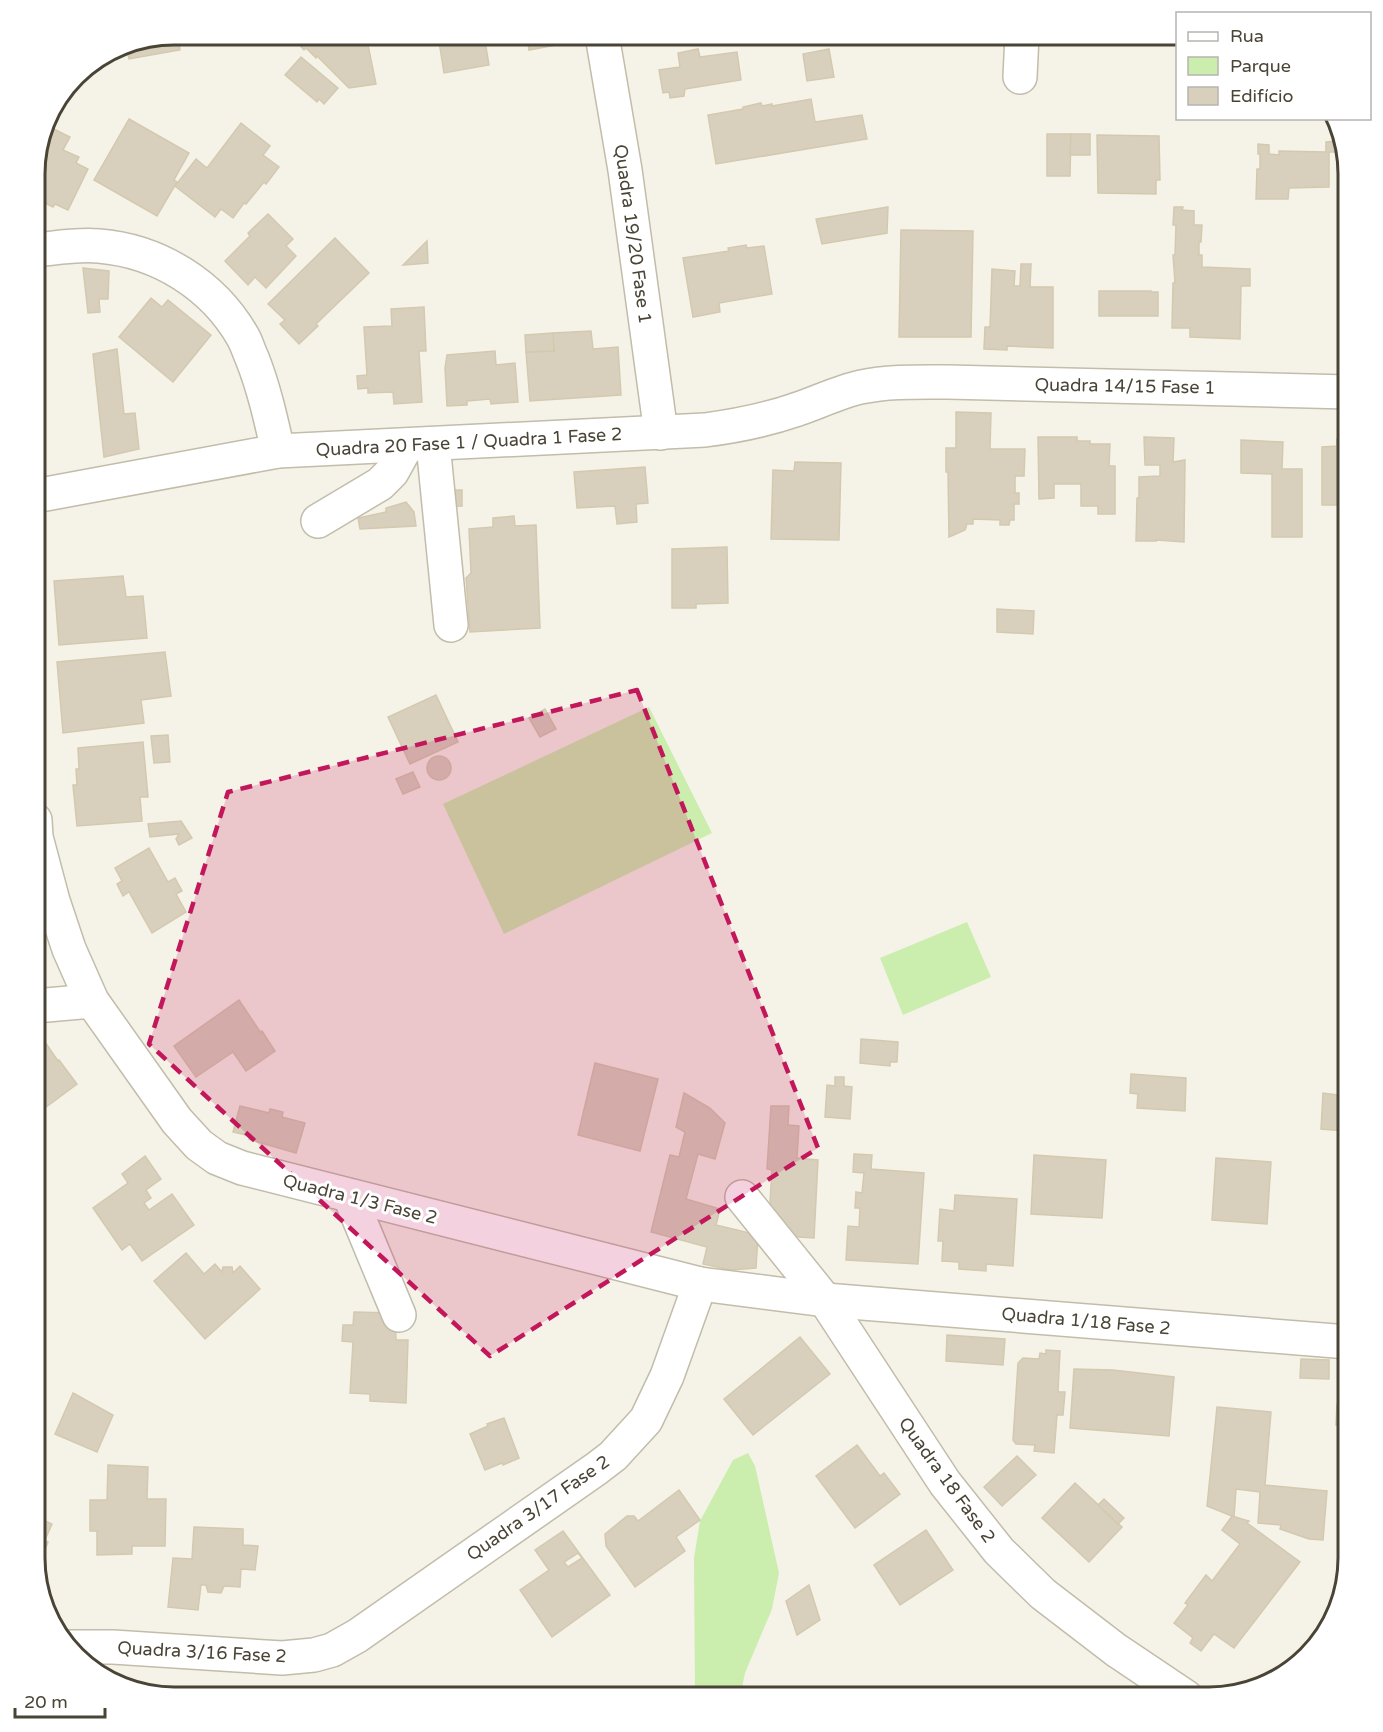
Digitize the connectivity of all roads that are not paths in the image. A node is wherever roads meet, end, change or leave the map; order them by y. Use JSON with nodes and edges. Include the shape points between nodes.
{"nodes":[{"id":1,"x":604,"y":45,"type":"edge"},
{"id":2,"x":1022,"y":45,"type":"edge"},
{"id":3,"x":1020,"y":77,"type":"dead end"},
{"id":4,"x":45,"y":249,"type":"edge"},
{"id":5,"x":1338,"y":392,"type":"edge"},
{"id":6,"x":660,"y":433,"type":"junction"},
{"id":7,"x":420,"y":444,"type":"junction"},
{"id":8,"x":278,"y":451,"type":"junction"},
{"id":9,"x":45,"y":494,"type":"edge"},
{"id":10,"x":318,"y":521,"type":"dead end"},
{"id":11,"x":451,"y":625,"type":"dead end"},
{"id":12,"x":45,"y":871,"type":"edge"},
{"id":13,"x":92,"y":1001,"type":"junction"},
{"id":14,"x":45,"y":1005,"type":"edge"},
{"id":15,"x":350,"y":1197,"type":"junction"},
{"id":16,"x":742,"y":1197,"type":"dead end"},
{"id":17,"x":700,"y":1284,"type":"junction"},
{"id":18,"x":825,"y":1300,"type":"junction"},
{"id":19,"x":399,"y":1315,"type":"dead end"},
{"id":20,"x":1338,"y":1341,"type":"edge"},
{"id":21,"x":81,"y":1647,"type":"edge"},
{"id":22,"x":332,"y":1650,"type":"joint"},
{"id":23,"x":1170,"y":1687,"type":"edge"}],
"edges":[{"from":1,"to":6,"type":"street","name":"Quadra 19/20 Fase 1","via":[[625,170]]},
{"from":2,"to":3,"type":"street"},
{"from":4,"to":8,"type":"street","via":[[99,246],[154,257],[218,301],[242,334],[250,353]]},
{"from":5,"to":6,"type":"street","name":"Quadra 14/15 Fase 1","via":[[901,382],[860,387],[744,425]]},
{"from":6,"to":7,"type":"street","name":"Quadra 20 Fase 1 / Quadra 1 Fase 2"},
{"from":7,"to":8,"type":"street","name":"Quadra 20 Fase 1 / Quadra 1 Fase 2"},
{"from":7,"to":10,"type":"street","via":[[380,483]]},
{"from":7,"to":11,"type":"street"},
{"from":8,"to":9,"type":"street","name":"Quadra 20 Fase 1 / Quadra 1 Fase 2"},
{"from":12,"to":13,"type":"street","name":"Quadra 1/3 Fase 2","via":[[69,949]]},
{"from":13,"to":14,"type":"street"},
{"from":13,"to":15,"type":"street","name":"Quadra 1/3 Fase 2","via":[[177,1121],[199,1145],[242,1168]]},
{"from":15,"to":17,"type":"street","name":"Quadra 1/3 Fase 2"},
{"from":15,"to":19,"type":"street"},
{"from":16,"to":18,"type":"street","name":"Quadra 18 Fase 2"},
{"from":17,"to":18,"type":"street","name":"Quadra 1/3 Fase 2"},
{"from":17,"to":22,"type":"street","name":"Quadra 3/17 Fase 2","via":[[667,1376],[646,1420],[613,1456]]},
{"from":18,"to":20,"type":"street","name":"Quadra 1/18 Fase 2"},
{"from":18,"to":23,"type":"street","name":"Quadra 18 Fase 2","via":[[945,1483],[999,1551],[1043,1594]]},
{"from":21,"to":22,"type":"street","name":"Quadra 3/16 Fase 2","via":[[282,1658]]}]}
